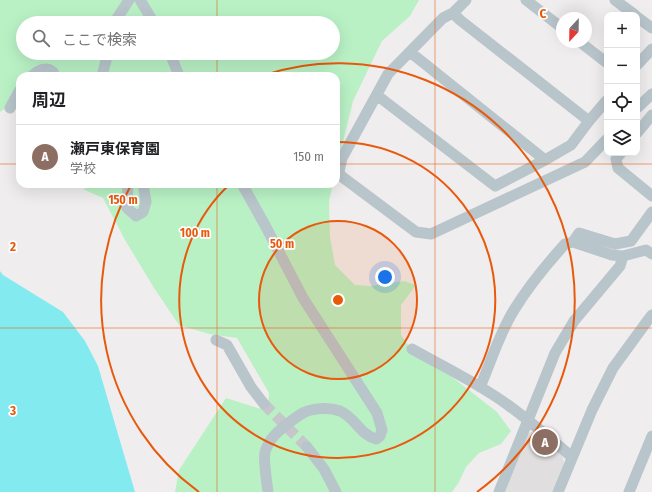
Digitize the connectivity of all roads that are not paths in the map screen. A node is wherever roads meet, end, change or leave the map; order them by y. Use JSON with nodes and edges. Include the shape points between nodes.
{"nodes":[{"id":1,"x":129,"y":0,"type":"edge"},
{"id":2,"x":140,"y":0,"type":"edge"},
{"id":3,"x":466,"y":0,"type":"edge"},
{"id":4,"x":526,"y":0,"type":"edge"},
{"id":5,"x":615,"y":0,"type":"edge"},
{"id":6,"x":630,"y":12,"type":"edge"},
{"id":7,"x":454,"y":13,"type":"junction"},
{"id":8,"x":119,"y":16,"type":"edge"},
{"id":9,"x":150,"y":16,"type":"edge"},
{"id":10,"x":640,"y":19,"type":"edge"},
{"id":11,"x":556,"y":23,"type":"edge"},
{"id":12,"x":652,"y":28,"type":"edge"},
{"id":13,"x":588,"y":48,"type":"edge"},
{"id":14,"x":652,"y":49,"type":"edge"},
{"id":15,"x":410,"y":52,"type":"junction"},
{"id":16,"x":106,"y":60,"type":"edge"},
{"id":17,"x":173,"y":60,"type":"edge"},
{"id":18,"x":604,"y":61,"type":"edge"},
{"id":19,"x":640,"y":62,"type":"edge"},
{"id":20,"x":38,"y":72,"type":"edge"},
{"id":21,"x":53,"y":72,"type":"edge"},
{"id":22,"x":103,"y":72,"type":"edge"},
{"id":23,"x":177,"y":72,"type":"edge"},
{"id":24,"x":652,"y":94,"type":"edge"},
{"id":25,"x":378,"y":96,"type":"junction"},
{"id":26,"x":16,"y":97,"type":"edge"},
{"id":27,"x":604,"y":104,"type":"edge"},
{"id":28,"x":640,"y":105,"type":"edge"},
{"id":29,"x":10,"y":108,"type":"dead end"},
{"id":30,"x":652,"y":116,"type":"edge"},
{"id":31,"x":589,"y":121,"type":"junction"},
{"id":32,"x":640,"y":130,"type":"edge"},
{"id":33,"x":604,"y":142,"type":"edge"},
{"id":34,"x":618,"y":156,"type":"edge"},
{"id":35,"x":545,"y":160,"type":"junction"},
{"id":36,"x":340,"y":167,"type":"edge"},
{"id":37,"x":340,"y":174,"type":"edge"},
{"id":38,"x":128,"y":188,"type":"edge"},
{"id":39,"x":144,"y":188,"type":"edge"},
{"id":40,"x":244,"y":188,"type":"edge"},
{"id":41,"x":652,"y":196,"type":"edge"},
{"id":42,"x":652,"y":212,"type":"edge"},
{"id":43,"x":573,"y":242,"type":"junction"},
{"id":44,"x":652,"y":254,"type":"edge"},
{"id":45,"x":623,"y":256,"type":"junction"},
{"id":46,"x":651,"y":320,"type":"edge"},
{"id":47,"x":216,"y":340,"type":"dead end"},
{"id":48,"x":412,"y":349,"type":"dead end"},
{"id":49,"x":480,"y":387,"type":"junction"},
{"id":50,"x":264,"y":404,"type":"tunnel mouth"},
{"id":51,"x":528,"y":420,"type":"junction"},
{"id":52,"x":652,"y":436,"type":"edge"},
{"id":53,"x":307,"y":447,"type":"tunnel mouth"},
{"id":54,"x":572,"y":457,"type":"junction"},
{"id":55,"x":268,"y":492,"type":"edge"},
{"id":56,"x":336,"y":492,"type":"edge"},
{"id":57,"x":499,"y":492,"type":"edge"},
{"id":58,"x":558,"y":492,"type":"edge"},
{"id":59,"x":629,"y":492,"type":"edge"}],
"edges":[{"from":1,"to":8,"type":"street"},
{"from":2,"to":9,"type":"street"},
{"from":3,"to":7,"type":"street"},
{"from":4,"to":11,"type":"street"},
{"from":5,"to":6,"type":"street"},
{"from":7,"to":15,"type":"street","via":[[443,18]]},
{"from":7,"to":31,"type":"street"},
{"from":10,"to":12,"type":"street"},
{"from":13,"to":18,"type":"street"},
{"from":14,"to":19,"type":"street"},
{"from":15,"to":25,"type":"street","via":[[388,74]]},
{"from":15,"to":35,"type":"street"},
{"from":16,"to":22,"type":"street"},
{"from":17,"to":23,"type":"street"},
{"from":20,"to":21,"type":"street","via":[[46,68]]},
{"from":24,"to":28,"type":"street"},
{"from":25,"to":35,"type":"street","via":[[495,186]]},
{"from":25,"to":36,"type":"street","via":[[342,158]]},
{"from":26,"to":29,"type":"street"},
{"from":27,"to":31,"type":"street"},
{"from":30,"to":32,"type":"street"},
{"from":31,"to":35,"type":"street","via":[[571,145]]},
{"from":33,"to":37,"type":"street","via":[[585,162],[431,234],[416,232]]},
{"from":34,"to":41,"type":"street","via":[[616,159],[618,168]]},
{"from":38,"to":39,"type":"street","via":[[127,208],[136,216],[143,212],[146,202]]},
{"from":40,"to":55,"type":"street","via":[[303,298],[377,413],[382,430],[376,439],[364,434],[348,416],[339,411],[330,409],[303,413],[273,437],[265,452]]},
{"from":42,"to":43,"type":"street","via":[[631,241],[615,244],[579,233]]},
{"from":43,"to":45,"type":"street","via":[[612,255]]},
{"from":43,"to":49,"type":"street","via":[[565,244],[550,261],[513,311]]},
{"from":44,"to":45,"type":"street","via":[[646,250]]},
{"from":45,"to":51,"type":"street","via":[[620,266],[574,321],[555,353]]},
{"from":46,"to":54,"type":"street","via":[[613,368]]},
{"from":47,"to":50,"type":"street","via":[[224,342],[230,349]]},
{"from":48,"to":49,"type":"street"},
{"from":49,"to":51,"type":"street"},
{"from":51,"to":54,"type":"street"},
{"from":51,"to":57,"type":"street"},
{"from":52,"to":59,"type":"street"},
{"from":53,"to":56,"type":"street"},
{"from":54,"to":58,"type":"street"}]}
